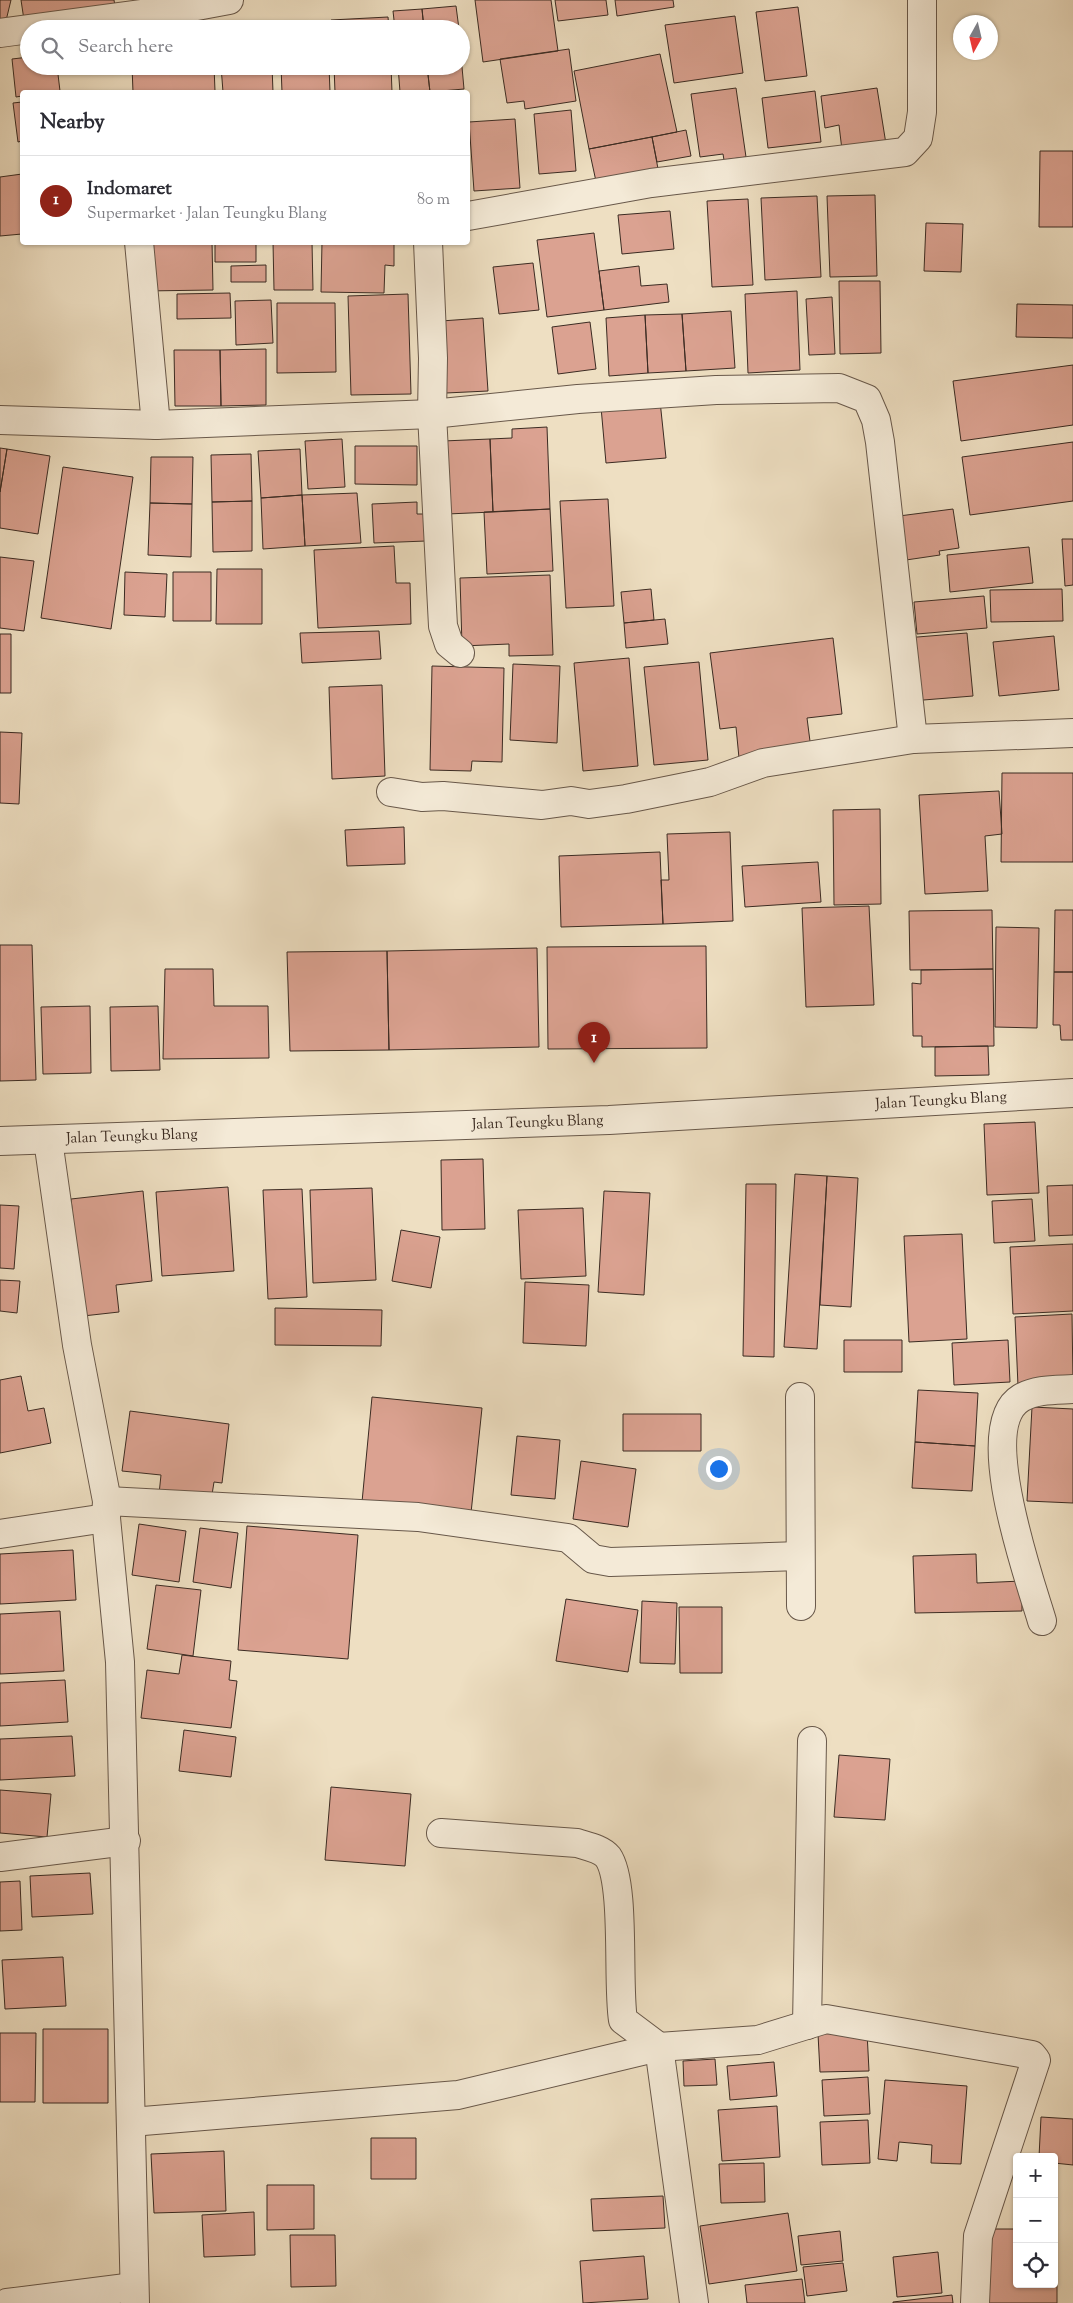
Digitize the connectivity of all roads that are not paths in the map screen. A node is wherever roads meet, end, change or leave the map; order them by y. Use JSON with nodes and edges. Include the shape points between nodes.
{"nodes":[{"id":1,"x":229,"y":0,"type":"edge"},
{"id":2,"x":922,"y":0,"type":"edge"},
{"id":3,"x":93,"y":20,"type":"edge"},
{"id":4,"x":20,"y":29,"type":"edge"},
{"id":5,"x":0,"y":32,"type":"edge"},
{"id":6,"x":470,"y":216,"type":"edge"},
{"id":7,"x":139,"y":245,"type":"edge"},
{"id":8,"x":428,"y":245,"type":"edge"},
{"id":9,"x":432,"y":414,"type":"junction"},
{"id":10,"x":0,"y":420,"type":"edge"},
{"id":11,"x":156,"y":425,"type":"junction"},
{"id":12,"x":460,"y":653,"type":"dead end"},
{"id":13,"x":1073,"y":733,"type":"edge"},
{"id":14,"x":913,"y":739,"type":"junction"},
{"id":15,"x":391,"y":792,"type":"dead end"},
{"id":16,"x":1073,"y":1093,"type":"edge"},
{"id":17,"x":48,"y":1140,"type":"junction"},
{"id":18,"x":0,"y":1141,"type":"edge"},
{"id":19,"x":1073,"y":1389,"type":"edge"},
{"id":20,"x":800,"y":1397,"type":"dead end"},
{"id":21,"x":107,"y":1509,"type":"junction"},
{"id":22,"x":0,"y":1534,"type":"edge"},
{"id":23,"x":800,"y":1556,"type":"junction"},
{"id":24,"x":801,"y":1606,"type":"dead end"},
{"id":25,"x":1042,"y":1621,"type":"dead end"},
{"id":26,"x":812,"y":1741,"type":"dead end"},
{"id":27,"x":441,"y":1833,"type":"dead end"},
{"id":28,"x":126,"y":1841,"type":"junction"},
{"id":29,"x":0,"y":1857,"type":"edge"},
{"id":30,"x":807,"y":2025,"type":"junction"},
{"id":31,"x":659,"y":2047,"type":"junction"},
{"id":32,"x":131,"y":2122,"type":"junction"},
{"id":33,"x":134,"y":2295,"type":"edge"},
{"id":34,"x":7,"y":2303,"type":"edge"},
{"id":35,"x":694,"y":2303,"type":"edge"},
{"id":36,"x":975,"y":2303,"type":"edge"}],
"edges":[{"from":1,"to":3,"type":"street"},
{"from":2,"to":6,"type":"street","via":[[922,112],[918,138],[905,152],[651,183]]},
{"from":4,"to":5,"type":"street"},
{"from":7,"to":11,"type":"street"},
{"from":8,"to":9,"type":"street"},
{"from":9,"to":11,"type":"street"},
{"from":9,"to":12,"type":"street","via":[[444,626],[449,644]]},
{"from":9,"to":14,"type":"street","via":[[578,399],[716,390],[839,388],[867,399],[876,420],[880,442]]},
{"from":10,"to":11,"type":"street"},
{"from":13,"to":14,"type":"street"},
{"from":14,"to":15,"type":"street","via":[[763,763],[710,782],[589,804],[422,797]]},
{"from":16,"to":17,"type":"street","name":"Jalan Teungku Blang","via":[[608,1120]]},
{"from":17,"to":18,"type":"street","name":"Jalan Teungku Blang"},
{"from":17,"to":21,"type":"street","via":[[77,1346]]},
{"from":19,"to":25,"type":"street","via":[[1040,1391],[1020,1399],[1007,1415],[1003,1441],[1003,1476],[1008,1503]]},
{"from":20,"to":23,"type":"street"},
{"from":21,"to":22,"type":"street"},
{"from":21,"to":23,"type":"street","via":[[418,1517],[568,1538],[593,1559],[610,1562]]},
{"from":21,"to":28,"type":"street","via":[[120,1662]]},
{"from":23,"to":24,"type":"street"},
{"from":26,"to":30,"type":"street"},
{"from":27,"to":31,"type":"street","via":[[577,1843],[608,1857],[616,1880],[624,2020]]},
{"from":28,"to":29,"type":"street"},
{"from":28,"to":32,"type":"street"},
{"from":30,"to":31,"type":"street","via":[[758,2040]]},
{"from":30,"to":36,"type":"street","via":[[826,2019],[1036,2058],[978,2236]]},
{"from":31,"to":32,"type":"street","via":[[458,2095]]},
{"from":31,"to":35,"type":"street"},
{"from":32,"to":33,"type":"street"},
{"from":33,"to":34,"type":"street"}]}
